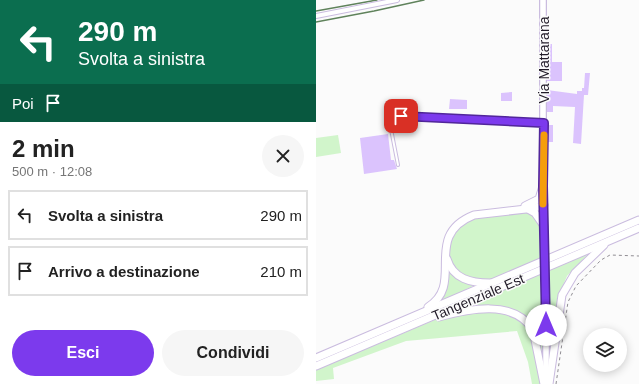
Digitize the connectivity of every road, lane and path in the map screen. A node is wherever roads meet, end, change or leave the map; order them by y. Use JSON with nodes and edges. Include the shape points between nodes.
{"nodes":[{"id":1,"x":397,"y":0,"type":"edge"},
{"id":2,"x":544,"y":0,"type":"edge"},
{"id":3,"x":316,"y":16,"type":"edge"},
{"id":4,"x":544,"y":123,"type":"junction"},
{"id":5,"x":398,"y":165,"type":"dead end"},
{"id":6,"x":543,"y":186,"type":"junction"},
{"id":7,"x":535,"y":202,"type":"junction"},
{"id":8,"x":544,"y":205,"type":"junction"},
{"id":9,"x":522,"y":208,"type":"junction"},
{"id":10,"x":639,"y":220,"type":"edge"},
{"id":11,"x":544,"y":226,"type":"junction"},
{"id":12,"x":639,"y":228,"type":"edge"},
{"id":13,"x":608,"y":241,"type":"junction"},
{"id":14,"x":446,"y":256,"type":"junction"},
{"id":15,"x":639,"y":256,"type":"edge"},
{"id":16,"x":494,"y":283,"type":"junction"},
{"id":17,"x":396,"y":324,"type":"junction"},
{"id":18,"x":412,"y":325,"type":"junction"},
{"id":19,"x":316,"y":358,"type":"edge"},
{"id":20,"x":316,"y":366,"type":"edge"},
{"id":21,"x":546,"y":384,"type":"edge"},
{"id":22,"x":556,"y":384,"type":"edge"}],
"edges":[{"from":1,"to":3,"type":"street"},
{"from":2,"to":4,"type":"street","name":"Via Mattarana"},
{"from":4,"to":5,"type":"lane","via":[[396,117],[390,124]]},
{"from":4,"to":6,"type":"street","name":"Via Mattarana"},
{"from":6,"to":7,"type":"highway","via":[[541,197]]},
{"from":6,"to":8,"type":"street","name":"Via Mattarana"},
{"from":7,"to":8,"type":"highway"},
{"from":7,"to":9,"type":"highway"},
{"from":8,"to":9,"type":"highway"},
{"from":8,"to":11,"type":"street","name":"Via Mattarana"},
{"from":9,"to":11,"type":"highway","via":[[535,213]]},
{"from":9,"to":14,"type":"highway","via":[[474,215],[465,219],[451,232]]},
{"from":10,"to":16,"type":"highway","name":"Tangenziale Est"},
{"from":11,"to":21,"type":"street","name":"Via Mattarana","bridge":true},
{"from":12,"to":13,"type":"highway","name":"Tangenziale Est"},
{"from":13,"to":18,"type":"highway","name":"Tangenziale Est"},
{"from":13,"to":21,"type":"highway","via":[[575,273],[562,295]]},
{"from":14,"to":16,"type":"highway","via":[[451,268],[460,277],[474,283]]},
{"from":14,"to":17,"type":"highway","via":[[444,286],[433,304]]},
{"from":15,"to":22,"type":"path","via":[[610,255],[601,260],[576,286],[568,302]]},
{"from":16,"to":17,"type":"highway","name":"Tangenziale Est"},
{"from":17,"to":19,"type":"highway","name":"Tangenziale Est"},
{"from":18,"to":20,"type":"highway","name":"Tangenziale Est"},
{"from":18,"to":21,"type":"highway","via":[[457,312],[501,310],[516,314],[533,330]]}]}
